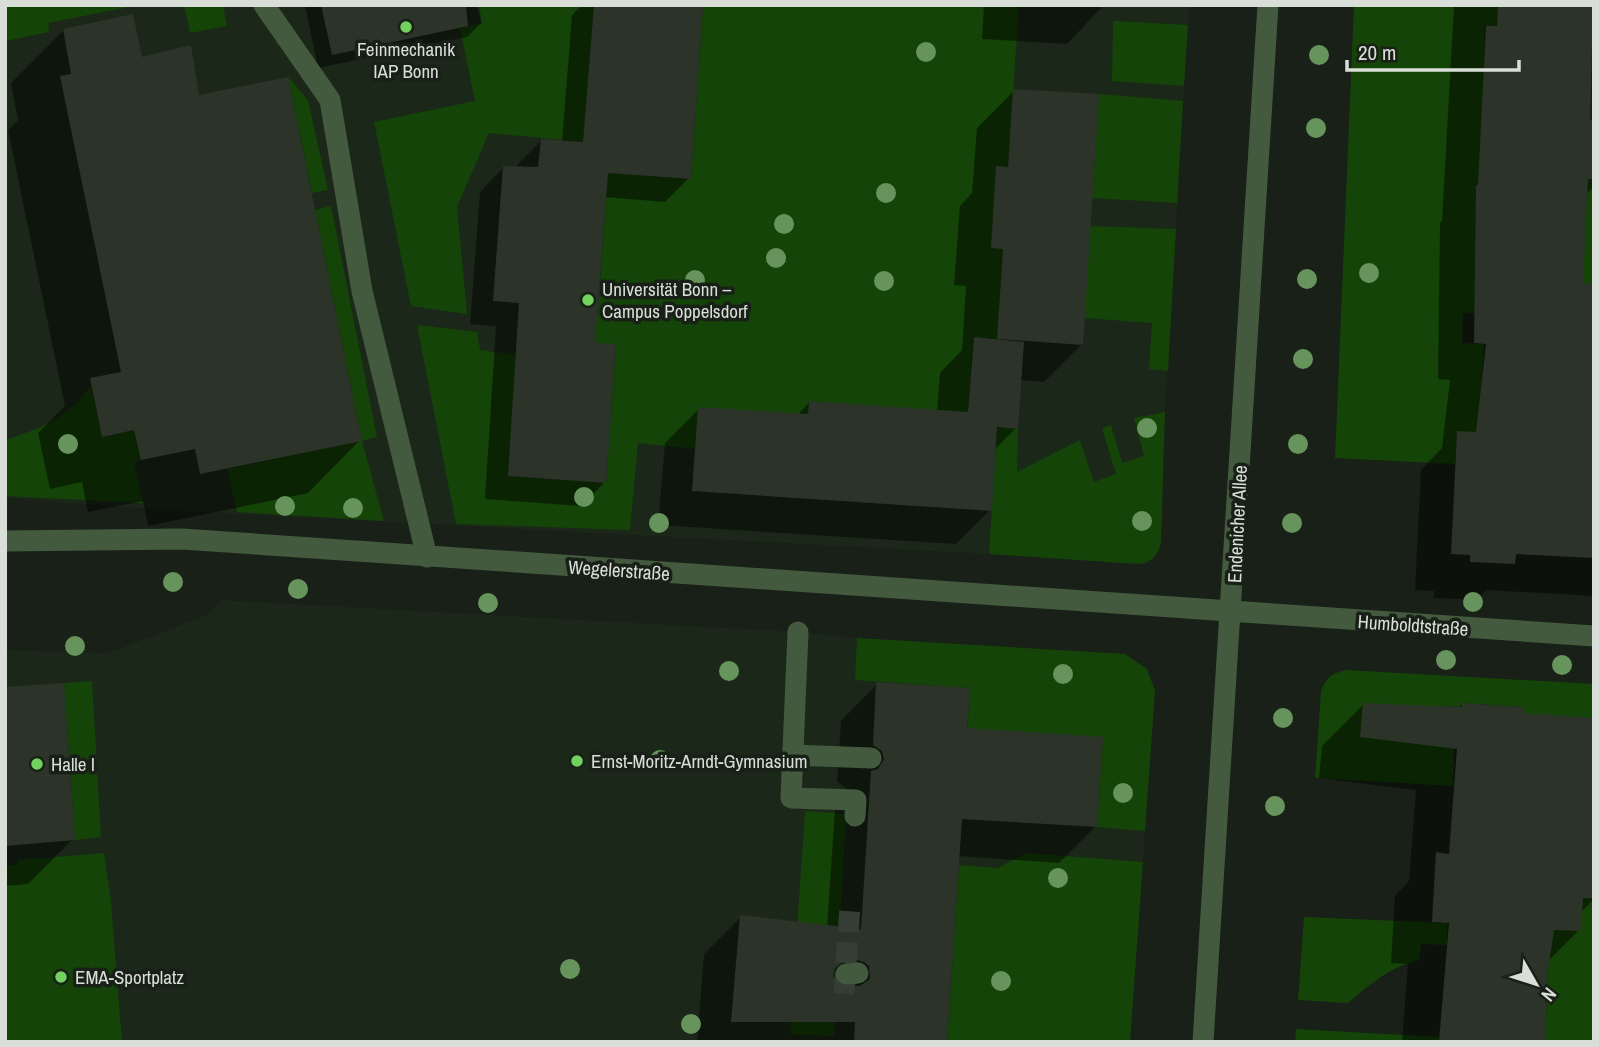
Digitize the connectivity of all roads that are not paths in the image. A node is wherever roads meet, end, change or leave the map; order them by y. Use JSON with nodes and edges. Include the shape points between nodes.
{"nodes":[{"id":1,"x":264,"y":5,"type":"edge"},
{"id":2,"x":1268,"y":5,"type":"edge"},
{"id":3,"x":5,"y":541,"type":"edge"},
{"id":4,"x":427,"y":557,"type":"junction"},
{"id":5,"x":1232,"y":613,"type":"junction"},
{"id":6,"x":798,"y":632,"type":"dead end"},
{"id":7,"x":1594,"y":636,"type":"edge"},
{"id":8,"x":793,"y":755,"type":"junction"},
{"id":9,"x":871,"y":758,"type":"dead end"},
{"id":10,"x":855,"y":816,"type":"dead end"},
{"id":11,"x":1203,"y":1042,"type":"edge"}],
"edges":[{"from":1,"to":4,"type":"street","via":[[330,100],[362,291]]},
{"from":2,"to":5,"type":"street","name":"Endenicher Allee"},
{"from":3,"to":4,"type":"street","name":"Wegelerstraße","via":[[182,539]]},
{"from":4,"to":5,"type":"street","name":"Wegelerstraße"},
{"from":5,"to":7,"type":"street","name":"Humboldtstraße"},
{"from":5,"to":11,"type":"street","name":"Endenicher Allee"},
{"from":6,"to":8,"type":"street"},
{"from":8,"to":9,"type":"street"},
{"from":8,"to":10,"type":"street","via":[[791,798],[856,800]]}]}
